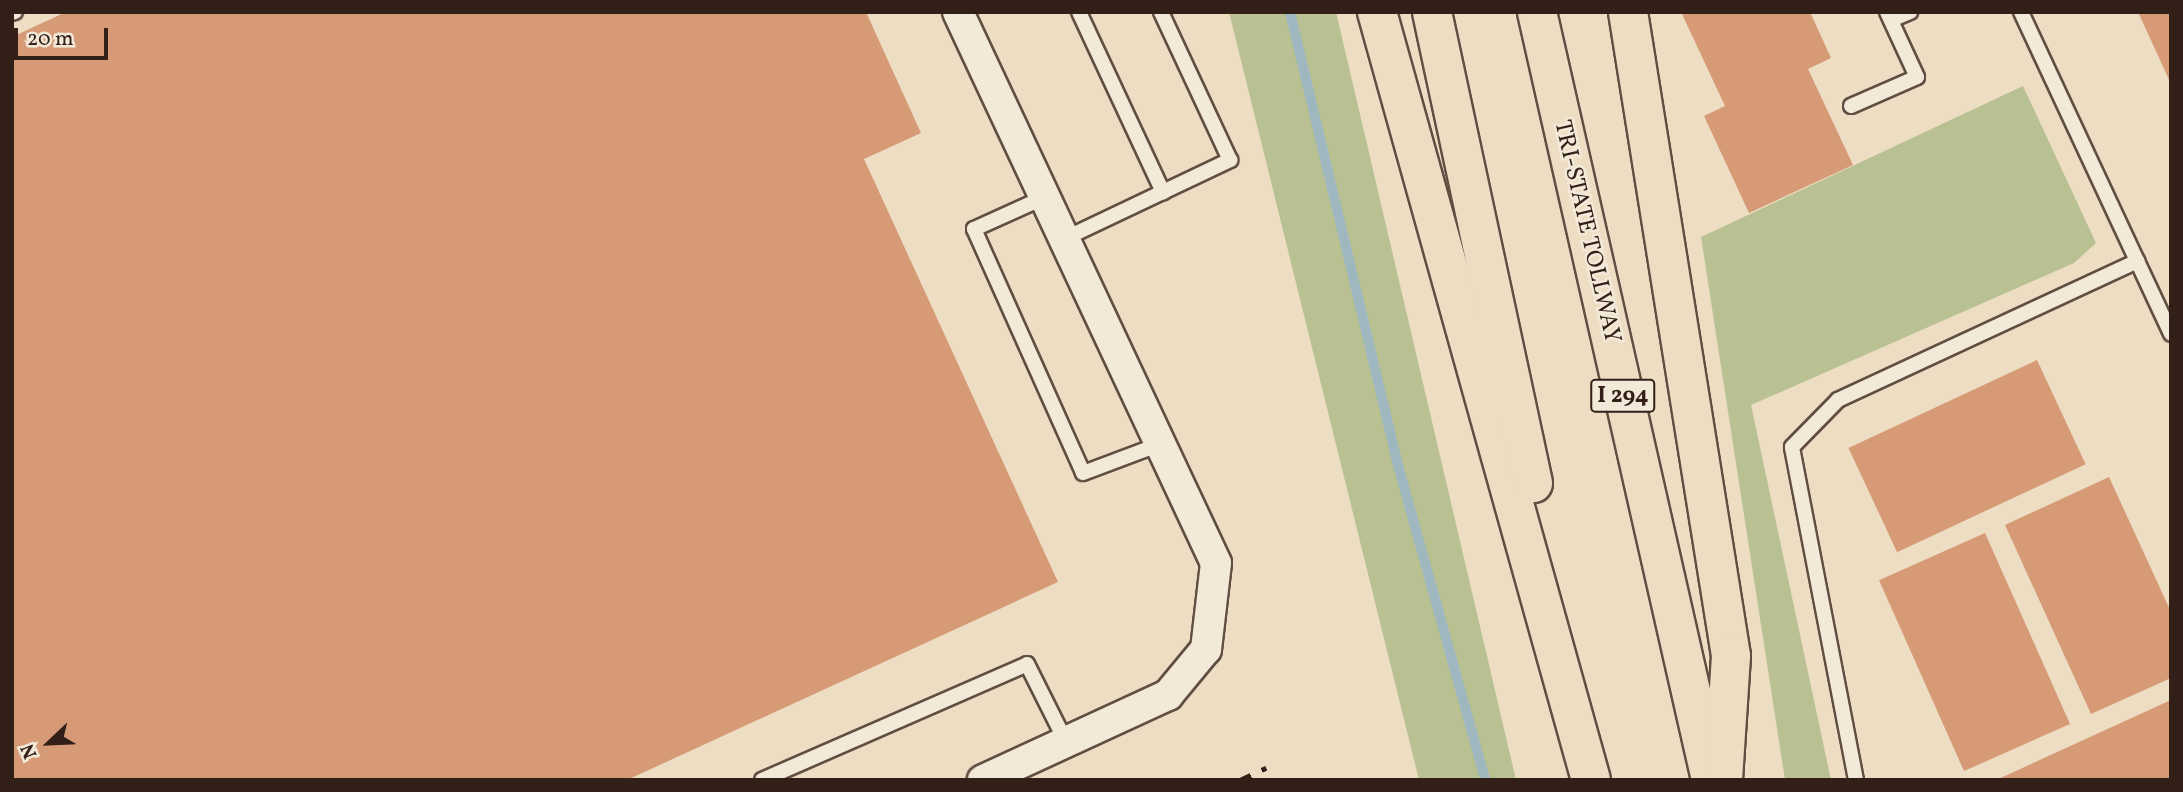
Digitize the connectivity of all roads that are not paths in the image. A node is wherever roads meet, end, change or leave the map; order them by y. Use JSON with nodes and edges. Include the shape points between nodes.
{"nodes":[{"id":1,"x":958,"y":12,"type":"edge"},
{"id":2,"x":1079,"y":12,"type":"edge"},
{"id":3,"x":1161,"y":12,"type":"edge"},
{"id":4,"x":1377,"y":12,"type":"edge"},
{"id":5,"x":1432,"y":12,"type":"edge"},
{"id":6,"x":1537,"y":12,"type":"edge"},
{"id":7,"x":1628,"y":12,"type":"edge"},
{"id":8,"x":1910,"y":12,"type":"edge"},
{"id":9,"x":2021,"y":12,"type":"edge"},
{"id":10,"x":1889,"y":16,"type":"edge"},
{"id":11,"x":1851,"y":106,"type":"dead end"},
{"id":12,"x":1163,"y":192,"type":"junction"},
{"id":13,"x":1045,"y":197,"type":"junction"},
{"id":14,"x":1066,"y":238,"type":"junction"},
{"id":15,"x":2137,"y":261,"type":"junction"},
{"id":16,"x":2171,"y":334,"type":"edge"},
{"id":17,"x":1160,"y":444,"type":"junction"},
{"id":18,"x":1066,"y":742,"type":"junction"},
{"id":19,"x":762,"y":780,"type":"edge"},
{"id":20,"x":983,"y":780,"type":"edge"},
{"id":21,"x":1594,"y":780,"type":"edge"},
{"id":22,"x":1710,"y":780,"type":"edge"},
{"id":23,"x":1723,"y":780,"type":"edge"},
{"id":24,"x":1856,"y":780,"type":"edge"}],
"edges":[{"from":1,"to":13,"type":"street"},
{"from":2,"to":12,"type":"lane"},
{"from":3,"to":12,"type":"lane","via":[[1230,160]]},
{"from":4,"to":21,"type":"highway"},
{"from":5,"to":21,"type":"highway"},
{"from":6,"to":22,"type":"highway","name":"TRI-STATE TOLLWAY","number":"I 294"},
{"from":7,"to":23,"type":"highway","via":[[1731,656]]},
{"from":8,"to":10,"type":"lane"},
{"from":9,"to":15,"type":"lane"},
{"from":10,"to":11,"type":"lane","via":[[1917,77]]},
{"from":12,"to":14,"type":"lane"},
{"from":13,"to":14,"type":"street"},
{"from":13,"to":17,"type":"lane","via":[[974,229],[1083,474]]},
{"from":14,"to":17,"type":"street"},
{"from":15,"to":16,"type":"lane"},
{"from":15,"to":24,"type":"lane","via":[[1838,400],[1792,447]]},
{"from":17,"to":18,"type":"street","via":[[1216,563],[1206,649],[1168,695]]},
{"from":18,"to":19,"type":"lane","via":[[1027,664]]},
{"from":18,"to":20,"type":"street"}]}
